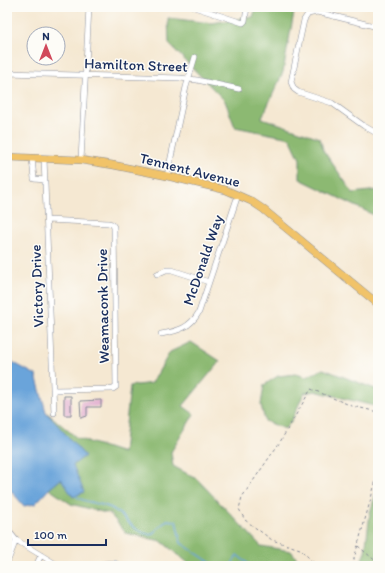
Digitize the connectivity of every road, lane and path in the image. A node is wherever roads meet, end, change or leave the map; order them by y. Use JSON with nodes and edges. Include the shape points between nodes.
{"nodes":[{"id":1,"x":89,"y":7,"type":"edge"},
{"id":2,"x":194,"y":7,"type":"edge"},
{"id":3,"x":248,"y":7,"type":"edge"},
{"id":4,"x":378,"y":27,"type":"edge"},
{"id":5,"x":195,"y":56,"type":"dead end"},
{"id":6,"x":7,"y":73,"type":"edge"},
{"id":7,"x":86,"y":76,"type":"junction"},
{"id":8,"x":189,"y":79,"type":"junction"},
{"id":9,"x":239,"y":89,"type":"dead end"},
{"id":10,"x":378,"y":134,"type":"edge"},
{"id":11,"x":7,"y":157,"type":"edge"},
{"id":12,"x":32,"y":158,"type":"junction"},
{"id":13,"x":44,"y":158,"type":"junction"},
{"id":14,"x":81,"y":160,"type":"junction"},
{"id":15,"x":167,"y":176,"type":"junction"},
{"id":16,"x":45,"y":180,"type":"junction"},
{"id":17,"x":238,"y":195,"type":"junction"},
{"id":18,"x":47,"y":220,"type":"junction"},
{"id":19,"x":157,"y":274,"type":"dead end"},
{"id":20,"x":209,"y":282,"type":"junction"},
{"id":21,"x":378,"y":304,"type":"edge"},
{"id":22,"x":161,"y":334,"type":"dead end"},
{"id":23,"x":53,"y":390,"type":"junction"},
{"id":24,"x":378,"y":412,"type":"edge"},
{"id":25,"x":54,"y":413,"type":"dead end"},
{"id":26,"x":378,"y":473,"type":"edge"},
{"id":27,"x":376,"y":483,"type":"junction"},
{"id":28,"x":378,"y":484,"type":"edge"},
{"id":29,"x":7,"y":529,"type":"edge"},
{"id":30,"x":16,"y":540,"type":"junction"},
{"id":31,"x":358,"y":546,"type":"junction"},
{"id":32,"x":42,"y":555,"type":"junction"},
{"id":33,"x":7,"y":563,"type":"edge"},
{"id":34,"x":378,"y":564,"type":"edge"},
{"id":35,"x":36,"y":566,"type":"edge"},
{"id":36,"x":59,"y":566,"type":"edge"},
{"id":37,"x":101,"y":566,"type":"edge"},
{"id":38,"x":120,"y":566,"type":"edge"},
{"id":39,"x":317,"y":566,"type":"edge"},
{"id":40,"x":352,"y":566,"type":"edge"}],
"edges":[{"from":1,"to":7,"type":"street"},
{"from":2,"to":3,"type":"street","via":[[243,23]]},
{"from":4,"to":10,"type":"street","via":[[314,12],[308,14],[304,20],[291,82],[298,92],[332,103]]},
{"from":5,"to":8,"type":"street"},
{"from":6,"to":7,"type":"street","name":"Hamilton Street"},
{"from":7,"to":8,"type":"street","name":"Hamilton Street"},
{"from":7,"to":14,"type":"street"},
{"from":8,"to":9,"type":"street","name":"Hamilton Street"},
{"from":8,"to":15,"type":"street"},
{"from":11,"to":12,"type":"main road","name":"Tennent Avenue"},
{"from":12,"to":13,"type":"main road","name":"Tennent Avenue"},
{"from":12,"to":16,"type":"street","via":[[34,180]]},
{"from":13,"to":14,"type":"main road","name":"Tennent Avenue"},
{"from":13,"to":16,"type":"street","name":"Victory Drive"},
{"from":14,"to":15,"type":"main road","name":"Tennent Avenue"},
{"from":15,"to":17,"type":"main road","name":"Tennent Avenue","via":[[213,186]]},
{"from":16,"to":18,"type":"street","name":"Victory Drive"},
{"from":17,"to":20,"type":"street","name":"McDonald Way"},
{"from":17,"to":21,"type":"main road","name":"Tennent Avenue","via":[[263,209]]},
{"from":18,"to":23,"type":"street","name":"Victory Drive"},
{"from":18,"to":23,"type":"street","name":"Weamaconk Drive","via":[[113,225],[116,387]]},
{"from":19,"to":20,"type":"street","via":[[172,270]]},
{"from":20,"to":22,"type":"street","name":"McDonald Way","via":[[199,312],[192,322],[181,330]]},
{"from":23,"to":25,"type":"street","name":"Victory Drive"},
{"from":24,"to":39,"type":"path","via":[[352,406],[311,389],[280,442],[242,497],[239,508],[244,520],[272,540],[300,549]]},
{"from":26,"to":27,"type":"path"},
{"from":27,"to":28,"type":"path"},
{"from":27,"to":31,"type":"path"},
{"from":29,"to":30,"type":"street"},
{"from":30,"to":32,"type":"street"},
{"from":30,"to":33,"type":"street"},
{"from":31,"to":34,"type":"path"},
{"from":31,"to":40,"type":"path"},
{"from":32,"to":35,"type":"street"},
{"from":32,"to":36,"type":"street"},
{"from":37,"to":38,"type":"street","via":[[115,562]]}]}
